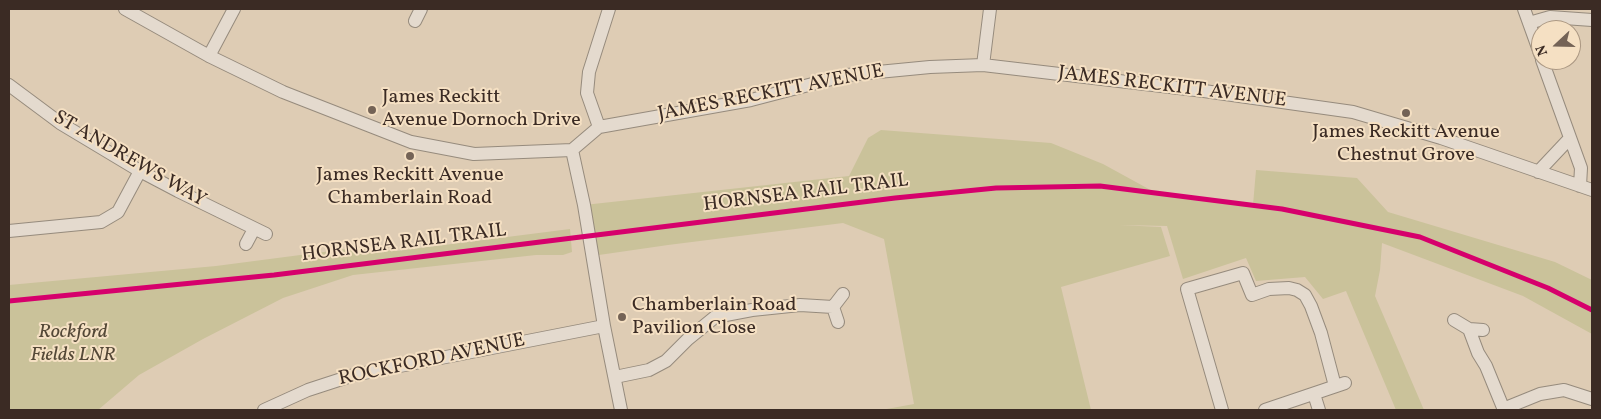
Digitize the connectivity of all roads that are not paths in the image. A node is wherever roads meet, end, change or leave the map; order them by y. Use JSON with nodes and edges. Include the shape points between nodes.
{"nodes":[{"id":1,"x":125,"y":9,"type":"edge"},
{"id":2,"x":234,"y":9,"type":"edge"},
{"id":3,"x":609,"y":9,"type":"edge"},
{"id":4,"x":990,"y":9,"type":"edge"},
{"id":5,"x":1524,"y":9,"type":"edge"},
{"id":6,"x":425,"y":10,"type":"edge"},
{"id":7,"x":1592,"y":20,"type":"edge"},
{"id":8,"x":415,"y":21,"type":"dead end"},
{"id":9,"x":1529,"y":23,"type":"junction"},
{"id":10,"x":1531,"y":28,"type":"edge"},
{"id":11,"x":209,"y":56,"type":"junction"},
{"id":12,"x":983,"y":65,"type":"junction"},
{"id":13,"x":1546,"y":70,"type":"edge"},
{"id":14,"x":9,"y":85,"type":"edge"},
{"id":15,"x":599,"y":128,"type":"junction"},
{"id":16,"x":1570,"y":138,"type":"junction"},
{"id":17,"x":572,"y":150,"type":"junction"},
{"id":18,"x":140,"y":171,"type":"junction"},
{"id":19,"x":1538,"y":172,"type":"junction"},
{"id":20,"x":1586,"y":188,"type":"edge"},
{"id":21,"x":254,"y":229,"type":"junction"},
{"id":22,"x":9,"y":231,"type":"edge"},
{"id":23,"x":266,"y":234,"type":"dead end"},
{"id":24,"x":246,"y":244,"type":"dead end"},
{"id":25,"x":843,"y":294,"type":"dead end"},
{"id":26,"x":833,"y":307,"type":"junction"},
{"id":27,"x":1454,"y":320,"type":"dead end"},
{"id":28,"x":838,"y":322,"type":"dead end"},
{"id":29,"x":604,"y":326,"type":"junction"},
{"id":30,"x":1469,"y":328,"type":"junction"},
{"id":31,"x":1483,"y":330,"type":"dead end"},
{"id":32,"x":615,"y":377,"type":"junction"},
{"id":33,"x":1314,"y":394,"type":"junction"},
{"id":34,"x":1592,"y":399,"type":"edge"},
{"id":35,"x":1504,"y":409,"type":"edge"},
{"id":36,"x":264,"y":410,"type":"edge"},
{"id":37,"x":621,"y":410,"type":"edge"},
{"id":38,"x":1222,"y":410,"type":"edge"},
{"id":39,"x":1265,"y":410,"type":"edge"},
{"id":40,"x":1320,"y":410,"type":"edge"}],
"edges":[{"from":1,"to":11,"type":"street"},
{"from":2,"to":11,"type":"street"},
{"from":3,"to":15,"type":"street","via":[[591,64],[587,93]]},
{"from":4,"to":12,"type":"street"},
{"from":5,"to":9,"type":"street"},
{"from":6,"to":8,"type":"street"},
{"from":7,"to":9,"type":"street","via":[[1550,17]]},
{"from":9,"to":10,"type":"street"},
{"from":11,"to":17,"type":"street","via":[[283,92],[411,142],[474,154]]},
{"from":12,"to":15,"type":"street","name":"JAMES RECKITT AVENUE","via":[[847,75],[751,100]]},
{"from":12,"to":19,"type":"street","name":"JAMES RECKITT AVENUE","via":[[1204,90],[1353,112]]},
{"from":13,"to":16,"type":"street"},
{"from":14,"to":18,"type":"street","name":"ST ANDREWS WAY","via":[[60,123]]},
{"from":15,"to":17,"type":"street","name":"JAMES RECKITT AVENUE"},
{"from":16,"to":19,"type":"street"},
{"from":16,"to":20,"type":"street"},
{"from":17,"to":29,"type":"street"},
{"from":18,"to":21,"type":"street","name":"ST ANDREWS WAY"},
{"from":18,"to":22,"type":"street","via":[[118,212],[101,222]]},
{"from":19,"to":20,"type":"street","name":"JAMES RECKITT AVENUE"},
{"from":21,"to":23,"type":"street","name":"ST ANDREWS WAY"},
{"from":21,"to":24,"type":"street"},
{"from":25,"to":26,"type":"street"},
{"from":26,"to":28,"type":"street"},
{"from":26,"to":32,"type":"street","via":[[800,305],[715,318],[666,361],[649,370]]},
{"from":27,"to":30,"type":"street"},
{"from":29,"to":32,"type":"street"},
{"from":29,"to":36,"type":"street","name":"ROCKFORD AVENUE","via":[[354,375],[308,390]]},
{"from":30,"to":31,"type":"street"},
{"from":30,"to":35,"type":"street"},
{"from":32,"to":37,"type":"street"},
{"from":33,"to":38,"type":"street","via":[[1340,385],[1305,295],[1289,288],[1269,289],[1252,295],[1242,272],[1187,289]]},
{"from":33,"to":39,"type":"street"},
{"from":33,"to":40,"type":"street"},
{"from":34,"to":35,"type":"street","via":[[1564,390],[1540,394]]}]}
